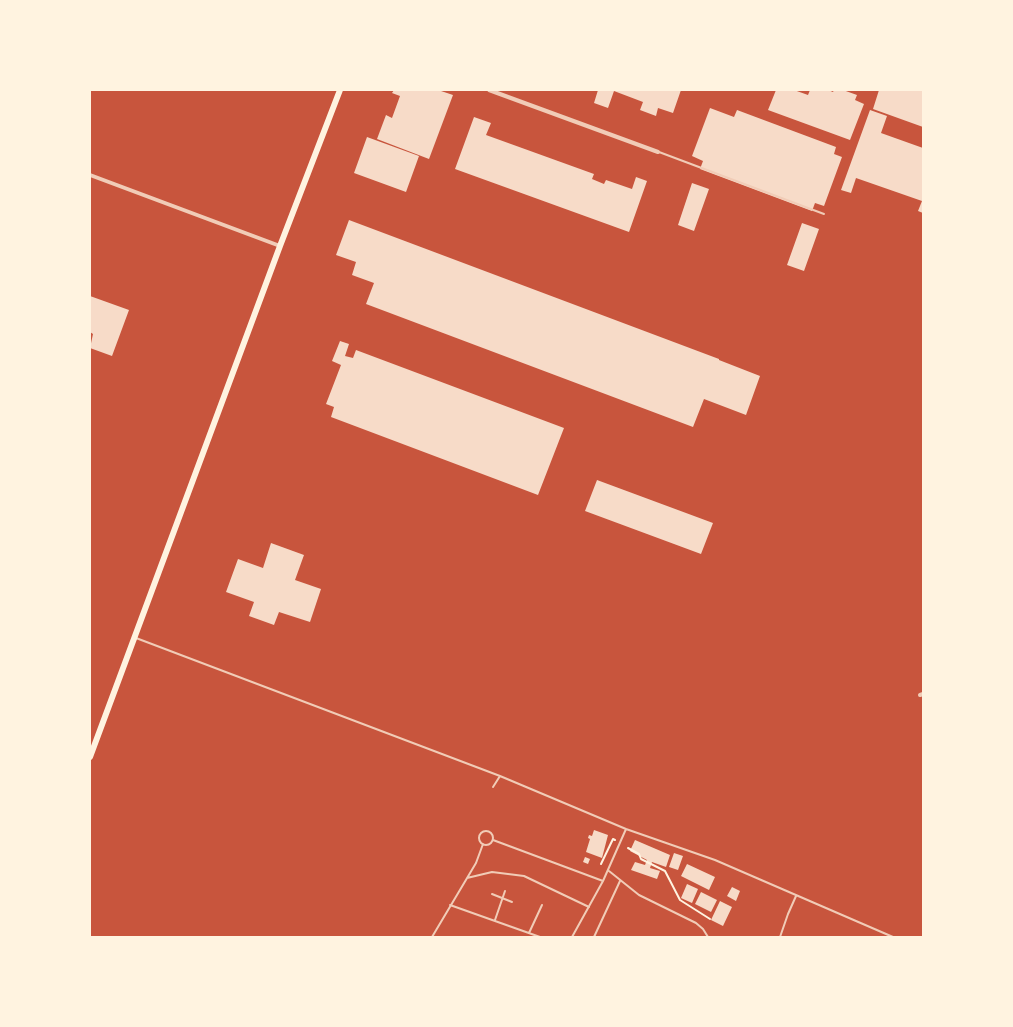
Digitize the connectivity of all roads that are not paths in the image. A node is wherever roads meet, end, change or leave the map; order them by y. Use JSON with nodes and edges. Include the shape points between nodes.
{"nodes":[{"id":1,"x":340,"y":90,"type":"edge"},
{"id":2,"x":489,"y":90,"type":"edge"},
{"id":3,"x":658,"y":152,"type":"joint"},
{"id":4,"x":90,"y":175,"type":"edge"},
{"id":5,"x":824,"y":214,"type":"dead end"},
{"id":6,"x":280,"y":246,"type":"junction"},
{"id":7,"x":135,"y":638,"type":"junction"},
{"id":8,"x":90,"y":757,"type":"edge"},
{"id":9,"x":500,"y":776,"type":"junction"},
{"id":10,"x":493,"y":787,"type":"dead end"},
{"id":11,"x":626,"y":828,"type":"junction"},
{"id":12,"x":493,"y":840,"type":"junction"},
{"id":13,"x":483,"y":844,"type":"junction"},
{"id":14,"x":608,"y":871,"type":"junction"},
{"id":15,"x":467,"y":878,"type":"junction"},
{"id":16,"x":603,"y":881,"type":"junction"},
{"id":17,"x":620,"y":881,"type":"junction"},
{"id":18,"x":505,"y":891,"type":"dead end"},
{"id":19,"x":492,"y":894,"type":"dead end"},
{"id":20,"x":796,"y":896,"type":"junction"},
{"id":21,"x":502,"y":899,"type":"junction"},
{"id":22,"x":512,"y":902,"type":"dead end"},
{"id":23,"x":450,"y":905,"type":"junction"},
{"id":24,"x":542,"y":905,"type":"dead end"},
{"id":25,"x":589,"y":907,"type":"junction"},
{"id":26,"x":495,"y":920,"type":"junction"},
{"id":27,"x":529,"y":932,"type":"junction"},
{"id":28,"x":432,"y":937,"type":"edge"},
{"id":29,"x":540,"y":937,"type":"edge"},
{"id":30,"x":572,"y":937,"type":"edge"},
{"id":31,"x":594,"y":937,"type":"edge"},
{"id":32,"x":708,"y":937,"type":"edge"},
{"id":33,"x":780,"y":937,"type":"edge"},
{"id":34,"x":893,"y":937,"type":"edge"}],
"edges":[{"from":1,"to":6,"type":"main road"},
{"from":2,"to":3,"type":"street"},
{"from":3,"to":5,"type":"lane"},
{"from":4,"to":6,"type":"street"},
{"from":6,"to":7,"type":"main road"},
{"from":7,"to":8,"type":"main road"},
{"from":7,"to":9,"type":"lane"},
{"from":9,"to":10,"type":"lane"},
{"from":9,"to":11,"type":"lane"},
{"from":11,"to":14,"type":"lane"},
{"from":11,"to":20,"type":"lane","via":[[715,860]]},
{"from":12,"to":13,"type":"lane","via":[[489,845]]},
{"from":12,"to":13,"type":"lane","via":[[490,832],[484,831],[479,839]]},
{"from":12,"to":16,"type":"lane"},
{"from":13,"to":15,"type":"lane"},
{"from":14,"to":16,"type":"lane"},
{"from":14,"to":17,"type":"lane"},
{"from":15,"to":23,"type":"lane"},
{"from":15,"to":25,"type":"lane","via":[[492,872],[524,876]]},
{"from":16,"to":25,"type":"lane"},
{"from":17,"to":31,"type":"lane"},
{"from":17,"to":32,"type":"lane","via":[[639,895],[696,923]]},
{"from":18,"to":21,"type":"lane"},
{"from":19,"to":21,"type":"lane"},
{"from":20,"to":33,"type":"lane"},
{"from":20,"to":34,"type":"lane"},
{"from":21,"to":22,"type":"lane"},
{"from":21,"to":26,"type":"lane"},
{"from":23,"to":26,"type":"lane"},
{"from":23,"to":28,"type":"lane"},
{"from":24,"to":27,"type":"lane"},
{"from":25,"to":30,"type":"lane"},
{"from":26,"to":27,"type":"lane"},
{"from":27,"to":29,"type":"lane"}]}
